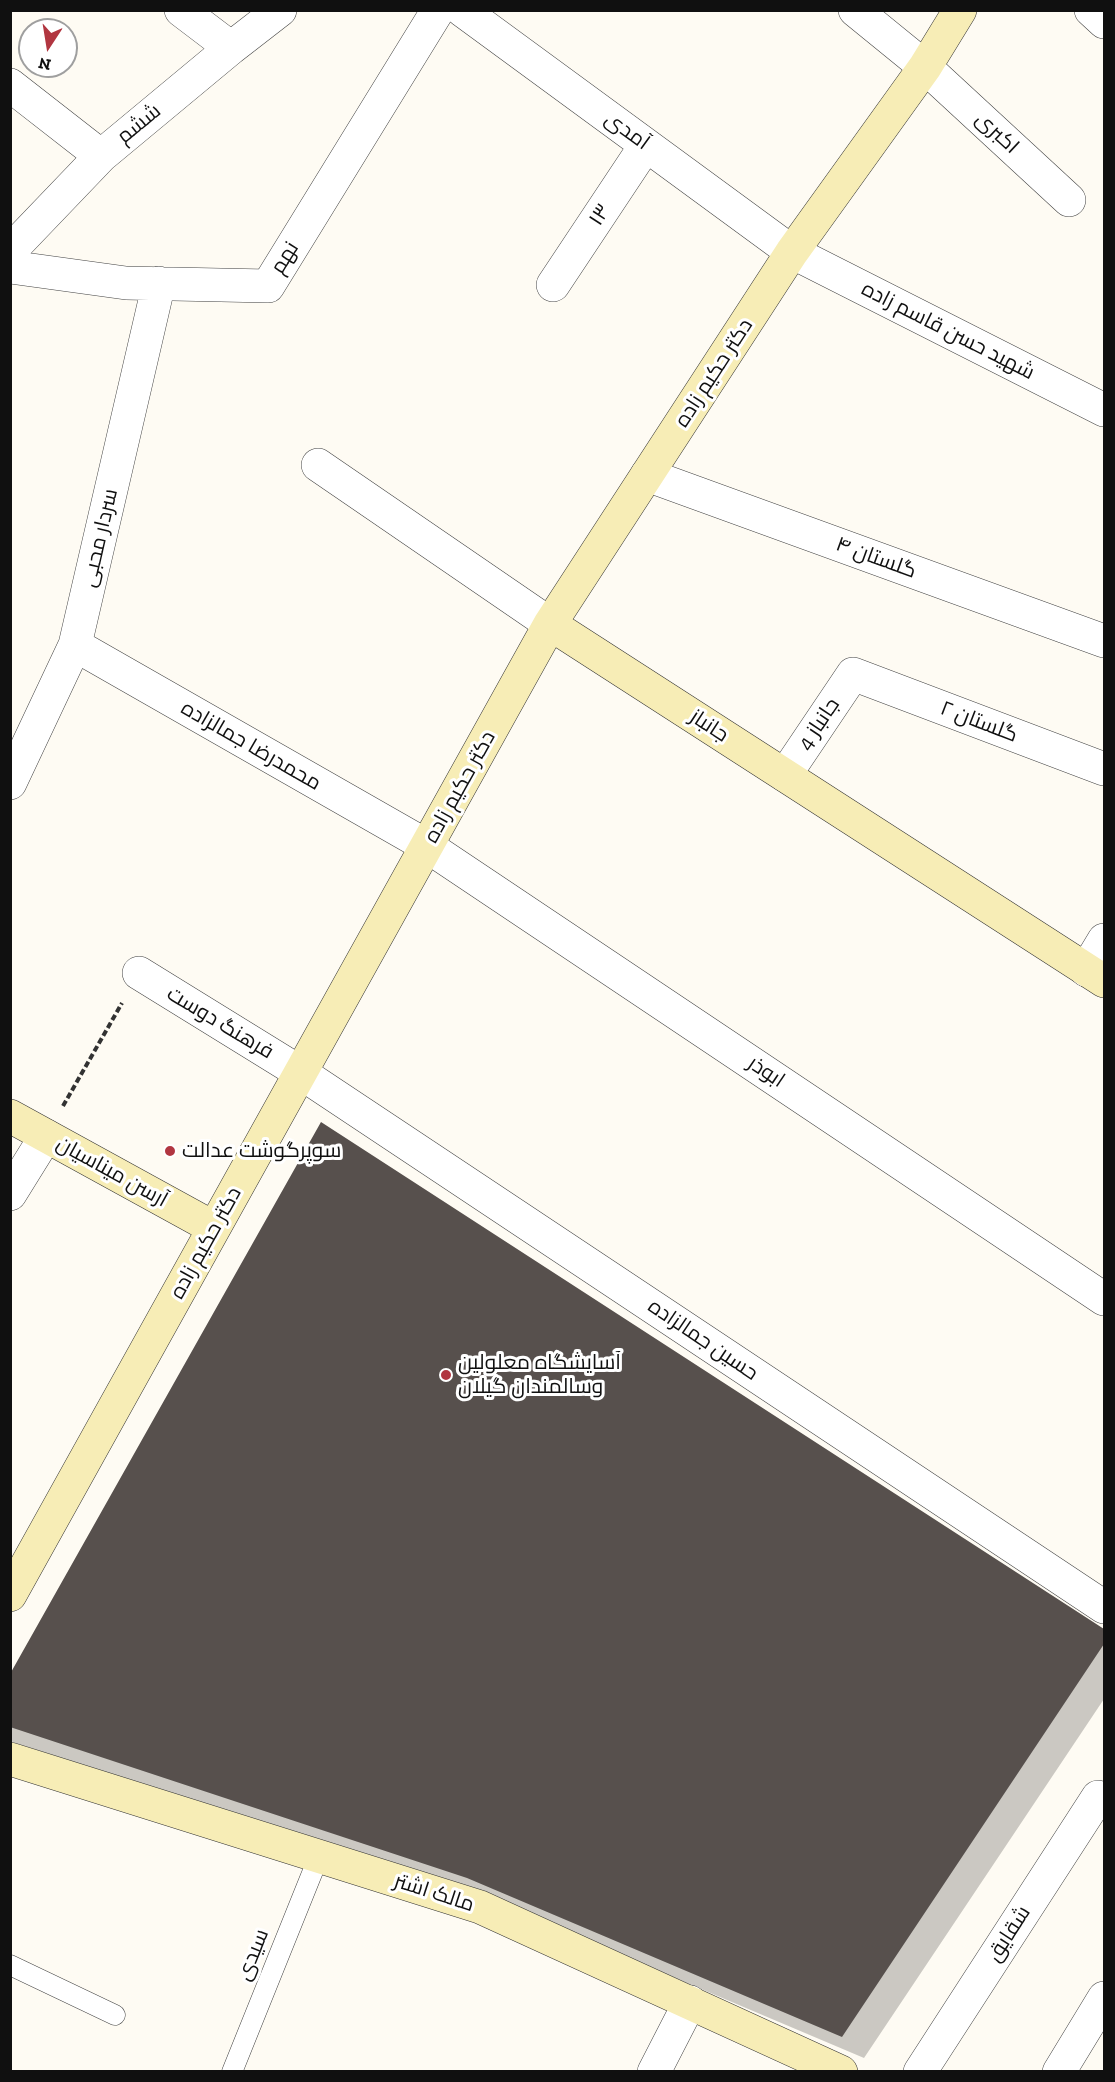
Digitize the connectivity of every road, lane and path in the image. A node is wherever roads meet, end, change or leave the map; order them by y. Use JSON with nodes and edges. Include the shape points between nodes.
{"nodes":[{"id":1,"x":182,"y":10,"type":"edge"},
{"id":2,"x":280,"y":10,"type":"edge"},
{"id":3,"x":438,"y":10,"type":"edge"},
{"id":4,"x":462,"y":10,"type":"edge"},
{"id":5,"x":855,"y":10,"type":"edge"},
{"id":6,"x":960,"y":10,"type":"edge"},
{"id":7,"x":1091,"y":10,"type":"edge"},
{"id":8,"x":1104,"y":22,"type":"edge"},
{"id":9,"x":231,"y":48,"type":"junction"},
{"id":10,"x":925,"y":67,"type":"junction"},
{"id":11,"x":10,"y":85,"type":"edge"},
{"id":12,"x":646,"y":145,"type":"junction"},
{"id":13,"x":101,"y":156,"type":"junction"},
{"id":14,"x":1069,"y":200,"type":"dead end"},
{"id":15,"x":10,"y":251,"type":"edge"},
{"id":16,"x":792,"y":252,"type":"junction"},
{"id":17,"x":10,"y":267,"type":"edge"},
{"id":18,"x":159,"y":284,"type":"junction"},
{"id":19,"x":553,"y":285,"type":"dead end"},
{"id":20,"x":1104,"y":410,"type":"edge"},
{"id":21,"x":318,"y":465,"type":"dead end"},
{"id":22,"x":647,"y":475,"type":"junction"},
{"id":23,"x":550,"y":624,"type":"junction"},
{"id":24,"x":1104,"y":641,"type":"edge"},
{"id":25,"x":75,"y":645,"type":"junction"},
{"id":26,"x":853,"y":674,"type":"joint"},
{"id":27,"x":1104,"y":769,"type":"edge"},
{"id":28,"x":785,"y":775,"type":"junction"},
{"id":29,"x":10,"y":783,"type":"edge"},
{"id":30,"x":427,"y":846,"type":"junction"},
{"id":31,"x":1104,"y":940,"type":"edge"},
{"id":32,"x":139,"y":974,"type":"joint"},
{"id":33,"x":1095,"y":975,"type":"edge"},
{"id":34,"x":301,"y":1073,"type":"junction"},
{"id":35,"x":10,"y":1116,"type":"edge"},
{"id":36,"x":46,"y":1136,"type":"junction"},
{"id":37,"x":10,"y":1194,"type":"edge"},
{"id":38,"x":214,"y":1228,"type":"junction"},
{"id":39,"x":1104,"y":1299,"type":"edge"},
{"id":40,"x":10,"y":1594,"type":"edge"},
{"id":41,"x":1104,"y":1607,"type":"edge"},
{"id":42,"x":10,"y":1760,"type":"edge"},
{"id":43,"x":1098,"y":1797,"type":"dead end"},
{"id":44,"x":319,"y":1856,"type":"junction"},
{"id":45,"x":10,"y":1965,"type":"edge"},
{"id":46,"x":1104,"y":1998,"type":"edge"},
{"id":47,"x":690,"y":2002,"type":"junction"},
{"id":48,"x":116,"y":2015,"type":"dead end"},
{"id":49,"x":232,"y":2072,"type":"edge"},
{"id":50,"x":654,"y":2072,"type":"edge"},
{"id":51,"x":841,"y":2072,"type":"edge"},
{"id":52,"x":920,"y":2072,"type":"edge"},
{"id":53,"x":1059,"y":2072,"type":"edge"}],
"edges":[{"from":1,"to":9,"type":"street"},
{"from":2,"to":9,"type":"street","name":"ششم"},
{"from":3,"to":18,"type":"street","name":"نهم","via":[[268,286]]},
{"from":4,"to":12,"type":"street","name":"آمدی"},
{"from":5,"to":10,"type":"street","name":"اکبری"},
{"from":6,"to":10,"type":"street","name":"دکتر حکیم زاده"},
{"from":7,"to":8,"type":"street"},
{"from":9,"to":13,"type":"street","name":"ششم"},
{"from":10,"to":14,"type":"street","name":"اکبری"},
{"from":10,"to":16,"type":"street","name":"دکتر حکیم زاده"},
{"from":11,"to":13,"type":"street"},
{"from":12,"to":16,"type":"street","name":"آمدی"},
{"from":12,"to":19,"type":"street","name":"۱۳"},
{"from":13,"to":15,"type":"street","name":"ششم"},
{"from":16,"to":20,"type":"street","name":"شهید حسن قاسم زاده"},
{"from":16,"to":22,"type":"street","name":"دکتر حکیم زاده"},
{"from":17,"to":18,"type":"street","name":"نهم"},
{"from":18,"to":25,"type":"street","name":"سردار محبی"},
{"from":21,"to":23,"type":"street","name":"جانباز"},
{"from":22,"to":23,"type":"street","name":"دکتر حکیم زاده"},
{"from":22,"to":24,"type":"street","name":"گلستان ۴"},
{"from":23,"to":28,"type":"street","name":"جانباز"},
{"from":23,"to":30,"type":"street","name":"دکتر حکیم زاده"},
{"from":25,"to":29,"type":"street","name":"سردار محبی"},
{"from":25,"to":30,"type":"street","name":"محمدرضا جمالزاده"},
{"from":26,"to":27,"type":"street","name":"گلستان ۲"},
{"from":26,"to":28,"type":"street","name":"جانباز 4"},
{"from":28,"to":33,"type":"street","name":"جانباز"},
{"from":30,"to":34,"type":"street","name":"دکتر حکیم زاده"},
{"from":30,"to":39,"type":"street","name":"ابوذر"},
{"from":31,"to":33,"type":"street"},
{"from":32,"to":34,"type":"street","name":"فرهنگ دوست"},
{"from":32,"to":36,"type":"path"},
{"from":34,"to":38,"type":"street","name":"دکتر حکیم زاده"},
{"from":34,"to":41,"type":"street","name":"حسین جمالزاده"},
{"from":35,"to":36,"type":"street","name":"آرسن میناسیان"},
{"from":36,"to":37,"type":"street"},
{"from":36,"to":38,"type":"street","name":"آرسن میناسیان"},
{"from":38,"to":40,"type":"street","name":"دکتر حکیم زاده"},
{"from":42,"to":44,"type":"street","name":"مالک اشتر"},
{"from":43,"to":52,"type":"street","name":"شقایق"},
{"from":44,"to":47,"type":"street","name":"مالک اشتر","via":[[480,1907]]},
{"from":44,"to":49,"type":"lane","name":"سیدی"},
{"from":45,"to":48,"type":"lane"},
{"from":46,"to":53,"type":"street"},
{"from":47,"to":50,"type":"street"},
{"from":47,"to":51,"type":"street","name":"مالک اشتر"}]}
